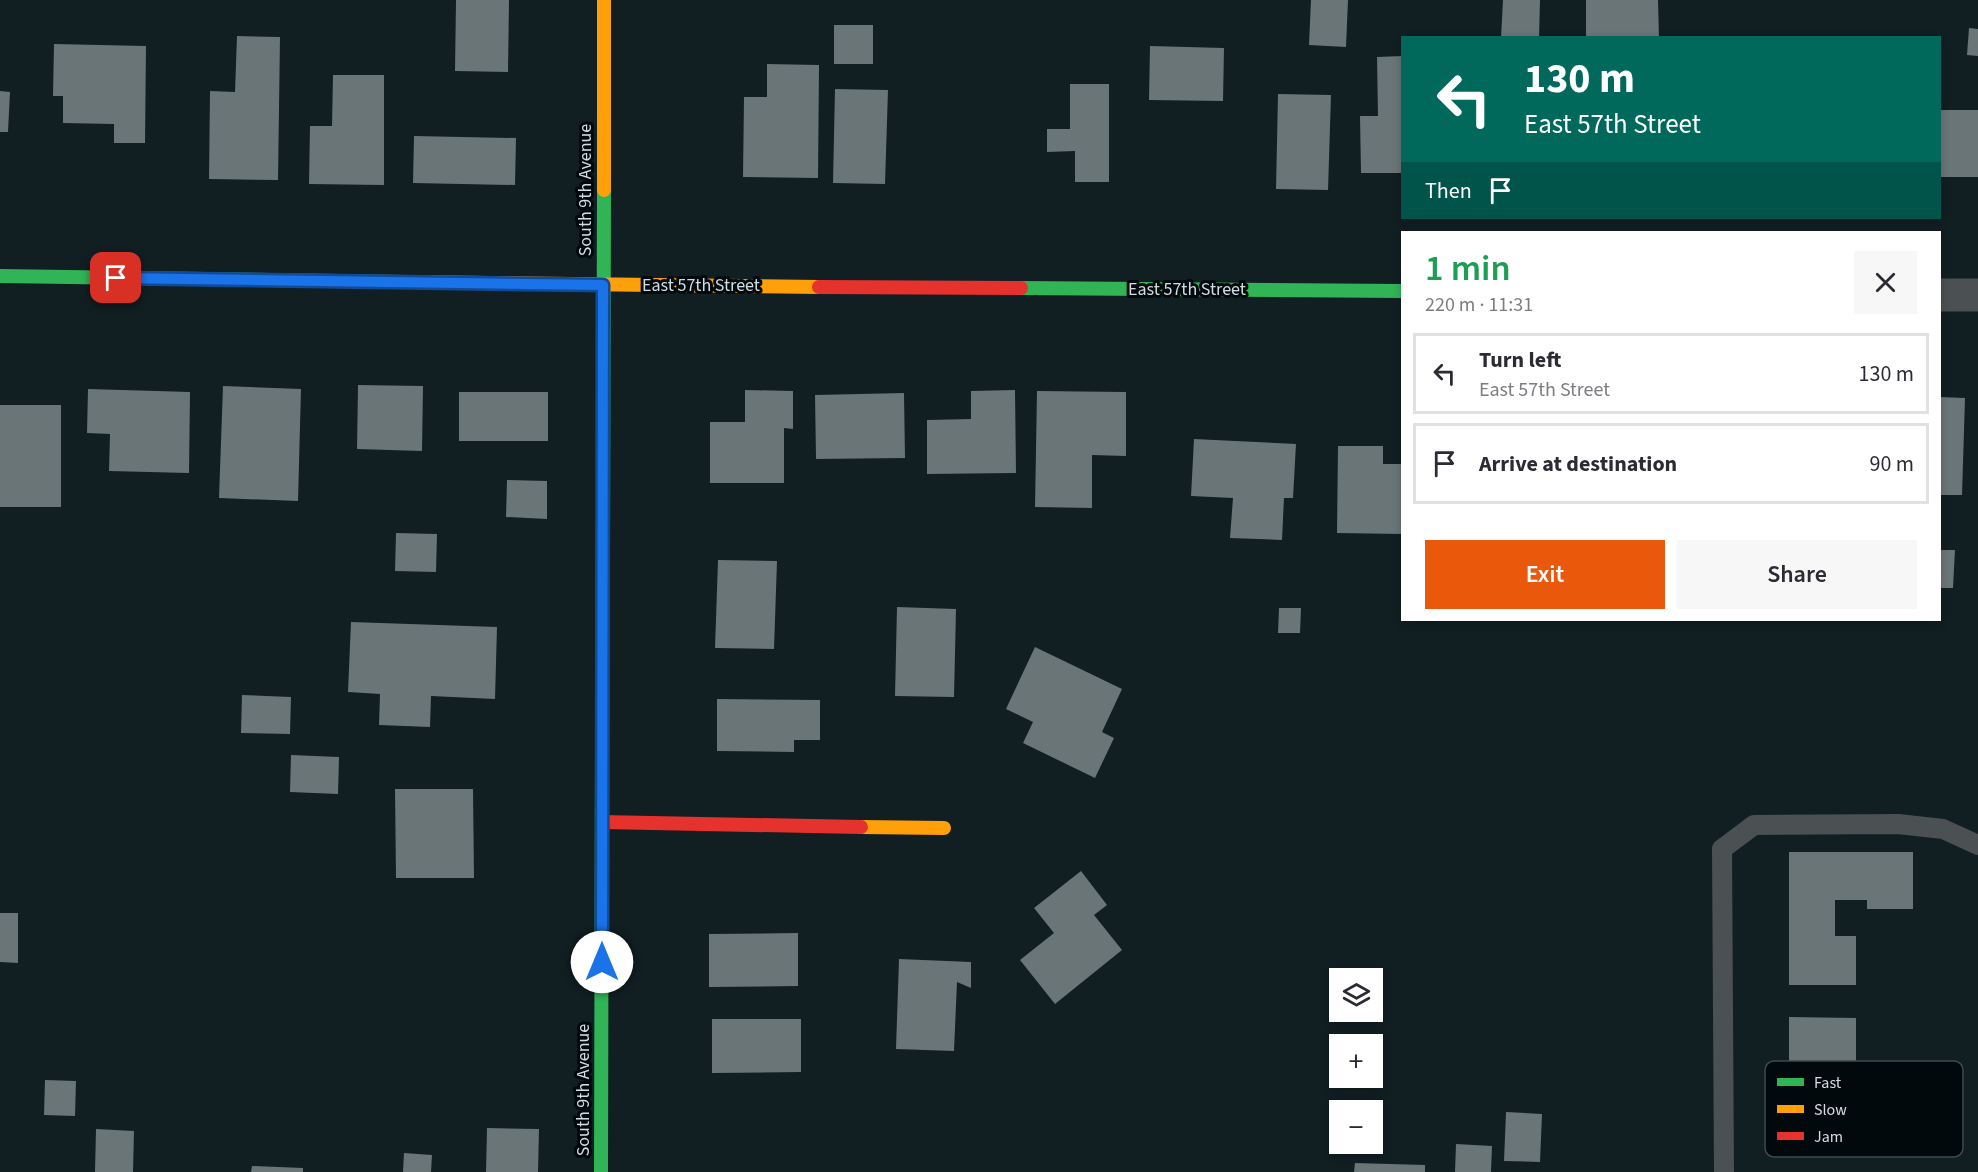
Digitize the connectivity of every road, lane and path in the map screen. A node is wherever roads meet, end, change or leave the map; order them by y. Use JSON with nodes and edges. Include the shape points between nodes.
{"nodes":[{"id":1,"x":604,"y":0,"type":"edge"},
{"id":2,"x":0,"y":276,"type":"edge"},
{"id":3,"x":603,"y":285,"type":"junction"},
{"id":4,"x":1401,"y":291,"type":"edge"},
{"id":5,"x":1941,"y":295,"type":"edge"},
{"id":6,"x":1978,"y":295,"type":"edge"},
{"id":7,"x":602,"y":822,"type":"junction"},
{"id":8,"x":944,"y":828,"type":"dead end"},
{"id":9,"x":1978,"y":845,"type":"edge"},
{"id":10,"x":601,"y":1172,"type":"edge"},
{"id":11,"x":1724,"y":1172,"type":"edge"}],
"edges":[{"from":1,"to":3,"type":"street","name":"South 9th Avenue"},
{"from":2,"to":3,"type":"street","name":"East 57th Street"},
{"from":3,"to":4,"type":"street","name":"East 57th Street"},
{"from":3,"to":7,"type":"street","name":"South 9th Avenue"},
{"from":5,"to":6,"type":"street"},
{"from":7,"to":8,"type":"street"},
{"from":7,"to":10,"type":"street","name":"South 9th Avenue"},
{"from":9,"to":11,"type":"lane","via":[[1943,829],[1898,824],[1754,825],[1722,849]]}]}
